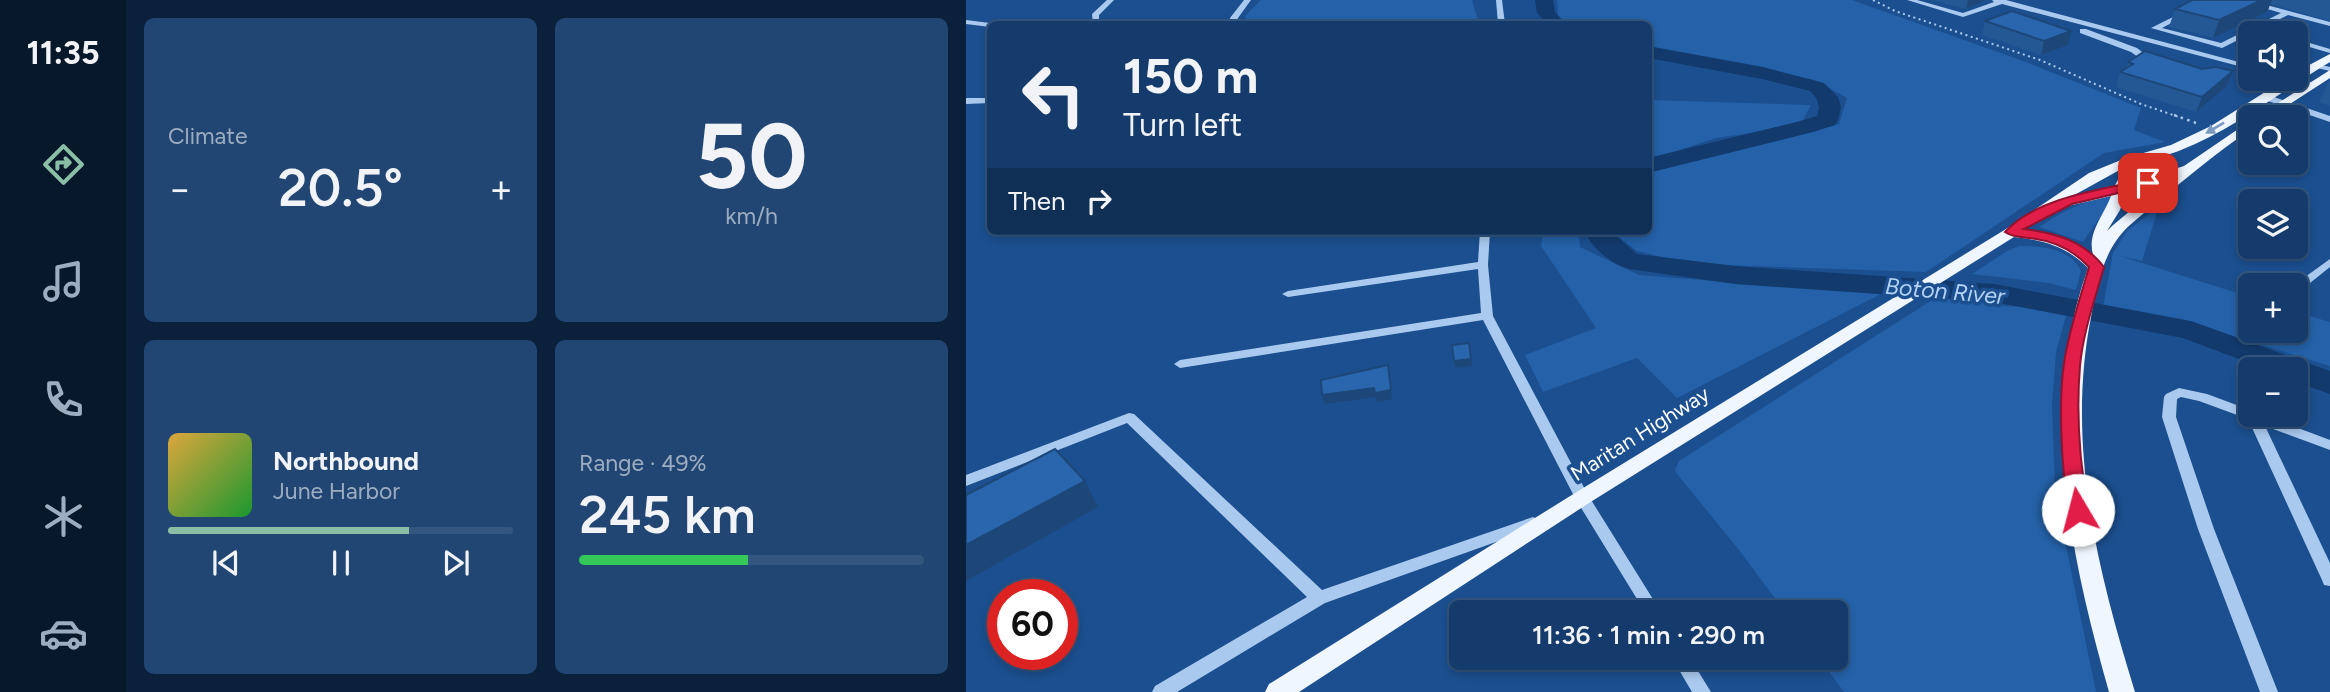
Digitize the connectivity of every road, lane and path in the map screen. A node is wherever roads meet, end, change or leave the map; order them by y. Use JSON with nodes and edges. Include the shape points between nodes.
{"nodes":[{"id":1,"x":1111,"y":0,"type":"edge"},
{"id":2,"x":1248,"y":0,"type":"edge"},
{"id":3,"x":1499,"y":0,"type":"edge"},
{"id":4,"x":1873,"y":0,"type":"edge"},
{"id":5,"x":1910,"y":0,"type":"edge"},
{"id":6,"x":2212,"y":0,"type":"edge"},
{"id":7,"x":2240,"y":0,"type":"edge"},
{"id":8,"x":2000,"y":1,"type":"edge"},
{"id":9,"x":2286,"y":13,"type":"junction"},
{"id":10,"x":1096,"y":21,"type":"edge"},
{"id":11,"x":1234,"y":21,"type":"edge"},
{"id":12,"x":1502,"y":21,"type":"edge"},
{"id":13,"x":966,"y":22,"type":"edge"},
{"id":14,"x":987,"y":24,"type":"edge"},
{"id":15,"x":2330,"y":24,"type":"edge"},
{"id":16,"x":2096,"y":26,"type":"junction"},
{"id":17,"x":2082,"y":31,"type":"junction"},
{"id":18,"x":2072,"y":35,"type":"edge"},
{"id":19,"x":2308,"y":45,"type":"edge"},
{"id":20,"x":2330,"y":51,"type":"edge"},
{"id":21,"x":2330,"y":57,"type":"edge"},
{"id":22,"x":2238,"y":64,"type":"edge"},
{"id":23,"x":2316,"y":65,"type":"junction"},
{"id":24,"x":2162,"y":67,"type":"edge"},
{"id":25,"x":2308,"y":70,"type":"edge"},
{"id":26,"x":2330,"y":71,"type":"edge"},
{"id":27,"x":2310,"y":85,"type":"joint"},
{"id":28,"x":2274,"y":91,"type":"edge"},
{"id":29,"x":2265,"y":97,"type":"junction"},
{"id":30,"x":966,"y":101,"type":"edge"},
{"id":31,"x":987,"y":102,"type":"edge"},
{"id":32,"x":2284,"y":103,"type":"junction"},
{"id":33,"x":2281,"y":105,"type":"edge"},
{"id":34,"x":2330,"y":119,"type":"edge"},
{"id":35,"x":2215,"y":129,"type":"junction"},
{"id":36,"x":2238,"y":133,"type":"edge"},
{"id":37,"x":2150,"y":155,"type":"junction"},
{"id":38,"x":2204,"y":156,"type":"junction"},
{"id":39,"x":2122,"y":188,"type":"junction"},
{"id":40,"x":2029,"y":219,"type":"junction"},
{"id":41,"x":2011,"y":232,"type":"junction"},
{"id":42,"x":1485,"y":235,"type":"edge"},
{"id":43,"x":2330,"y":262,"type":"edge"},
{"id":44,"x":1483,"y":264,"type":"junction"},
{"id":45,"x":2096,"y":268,"type":"junction"},
{"id":46,"x":2308,"y":279,"type":"edge"},
{"id":47,"x":1288,"y":294,"type":"dead end"},
{"id":48,"x":1487,"y":316,"type":"junction"},
{"id":49,"x":1180,"y":363,"type":"dead end"},
{"id":50,"x":2238,"y":412,"type":"edge"},
{"id":51,"x":2259,"y":427,"type":"edge"},
{"id":52,"x":2281,"y":427,"type":"edge"},
{"id":53,"x":2330,"y":445,"type":"edge"},
{"id":54,"x":966,"y":481,"type":"edge"},
{"id":55,"x":1582,"y":498,"type":"junction"},
{"id":56,"x":1557,"y":515,"type":"junction"},
{"id":57,"x":2330,"y":580,"type":"edge"},
{"id":58,"x":1319,"y":598,"type":"junction"},
{"id":59,"x":1646,"y":600,"type":"edge"},
{"id":60,"x":1688,"y":670,"type":"edge"},
{"id":61,"x":1161,"y":692,"type":"edge"},
{"id":62,"x":1278,"y":692,"type":"edge"},
{"id":63,"x":1702,"y":692,"type":"edge"},
{"id":64,"x":2122,"y":692,"type":"edge"},
{"id":65,"x":2269,"y":692,"type":"edge"}],
"edges":[{"from":1,"to":10,"type":"street","via":[[1095,14]]},
{"from":2,"to":11,"type":"street"},
{"from":3,"to":12,"type":"street"},
{"from":4,"to":35,"type":"path"},
{"from":5,"to":8,"type":"street","via":[[1963,15]]},
{"from":6,"to":9,"type":"street","via":[[2155,27],[2222,46]]},
{"from":7,"to":9,"type":"street"},
{"from":8,"to":16,"type":"street"},
{"from":9,"to":15,"type":"street"},
{"from":13,"to":14,"type":"street"},
{"from":16,"to":17,"type":"street"},
{"from":16,"to":22,"type":"street"},
{"from":17,"to":18,"type":"street"},
{"from":17,"to":24,"type":"street"},
{"from":19,"to":20,"type":"street"},
{"from":21,"to":23,"type":"main road","name":"Maritan Highway"},
{"from":23,"to":25,"type":"main road","name":"Maritan Highway"},
{"from":23,"to":26,"type":"lane"},
{"from":26,"to":27,"type":"main road"},
{"from":27,"to":32,"type":"main road"},
{"from":28,"to":29,"type":"main road","name":"Maritan Highway"},
{"from":29,"to":32,"type":"street"},
{"from":29,"to":35,"type":"main road","name":"Maritan Highway","one_way":true},
{"from":30,"to":31,"type":"street"},
{"from":32,"to":33,"type":"main road"},
{"from":32,"to":34,"type":"street"},
{"from":35,"to":37,"type":"main road","name":"Maritan Highway"},
{"from":36,"to":38,"type":"main road"},
{"from":37,"to":39,"type":"main road","via":[[2131,168]]},
{"from":37,"to":40,"type":"main road","name":"Maritan Highway","via":[[2106,168]]},
{"from":38,"to":39,"type":"main road","name":"Maritan Highway","via":[[2165,178]]},
{"from":38,"to":45,"type":"main road","via":[[2117,229],[2105,243]]},
{"from":39,"to":40,"type":"main road","name":"Maritan Highway","via":[[2068,201]]},
{"from":39,"to":45,"type":"main road","via":[[2100,230]]},
{"from":40,"to":41,"type":"main road","name":"Maritan Highway"},
{"from":41,"to":45,"type":"main road","via":[[2065,242],[2082,251]]},
{"from":41,"to":55,"type":"main road","name":"Maritan Highway"},
{"from":42,"to":44,"type":"street"},
{"from":43,"to":46,"type":"street"},
{"from":44,"to":47,"type":"street"},
{"from":44,"to":48,"type":"street"},
{"from":45,"to":64,"type":"main road","via":[[2072,366],[2072,468],[2081,531]]},
{"from":48,"to":49,"type":"street"},
{"from":48,"to":55,"type":"street"},
{"from":50,"to":65,"type":"lane","via":[[2179,392],[2171,397],[2169,417],[2206,529]]},
{"from":51,"to":57,"type":"street"},
{"from":52,"to":53,"type":"lane"},
{"from":54,"to":58,"type":"street","via":[[1129,417]]},
{"from":55,"to":56,"type":"main road","name":"Maritan Highway"},
{"from":55,"to":59,"type":"street"},
{"from":56,"to":58,"type":"street"},
{"from":56,"to":62,"type":"main road","name":"Maritan Highway"},
{"from":58,"to":61,"type":"street"},
{"from":60,"to":63,"type":"street"}]}
